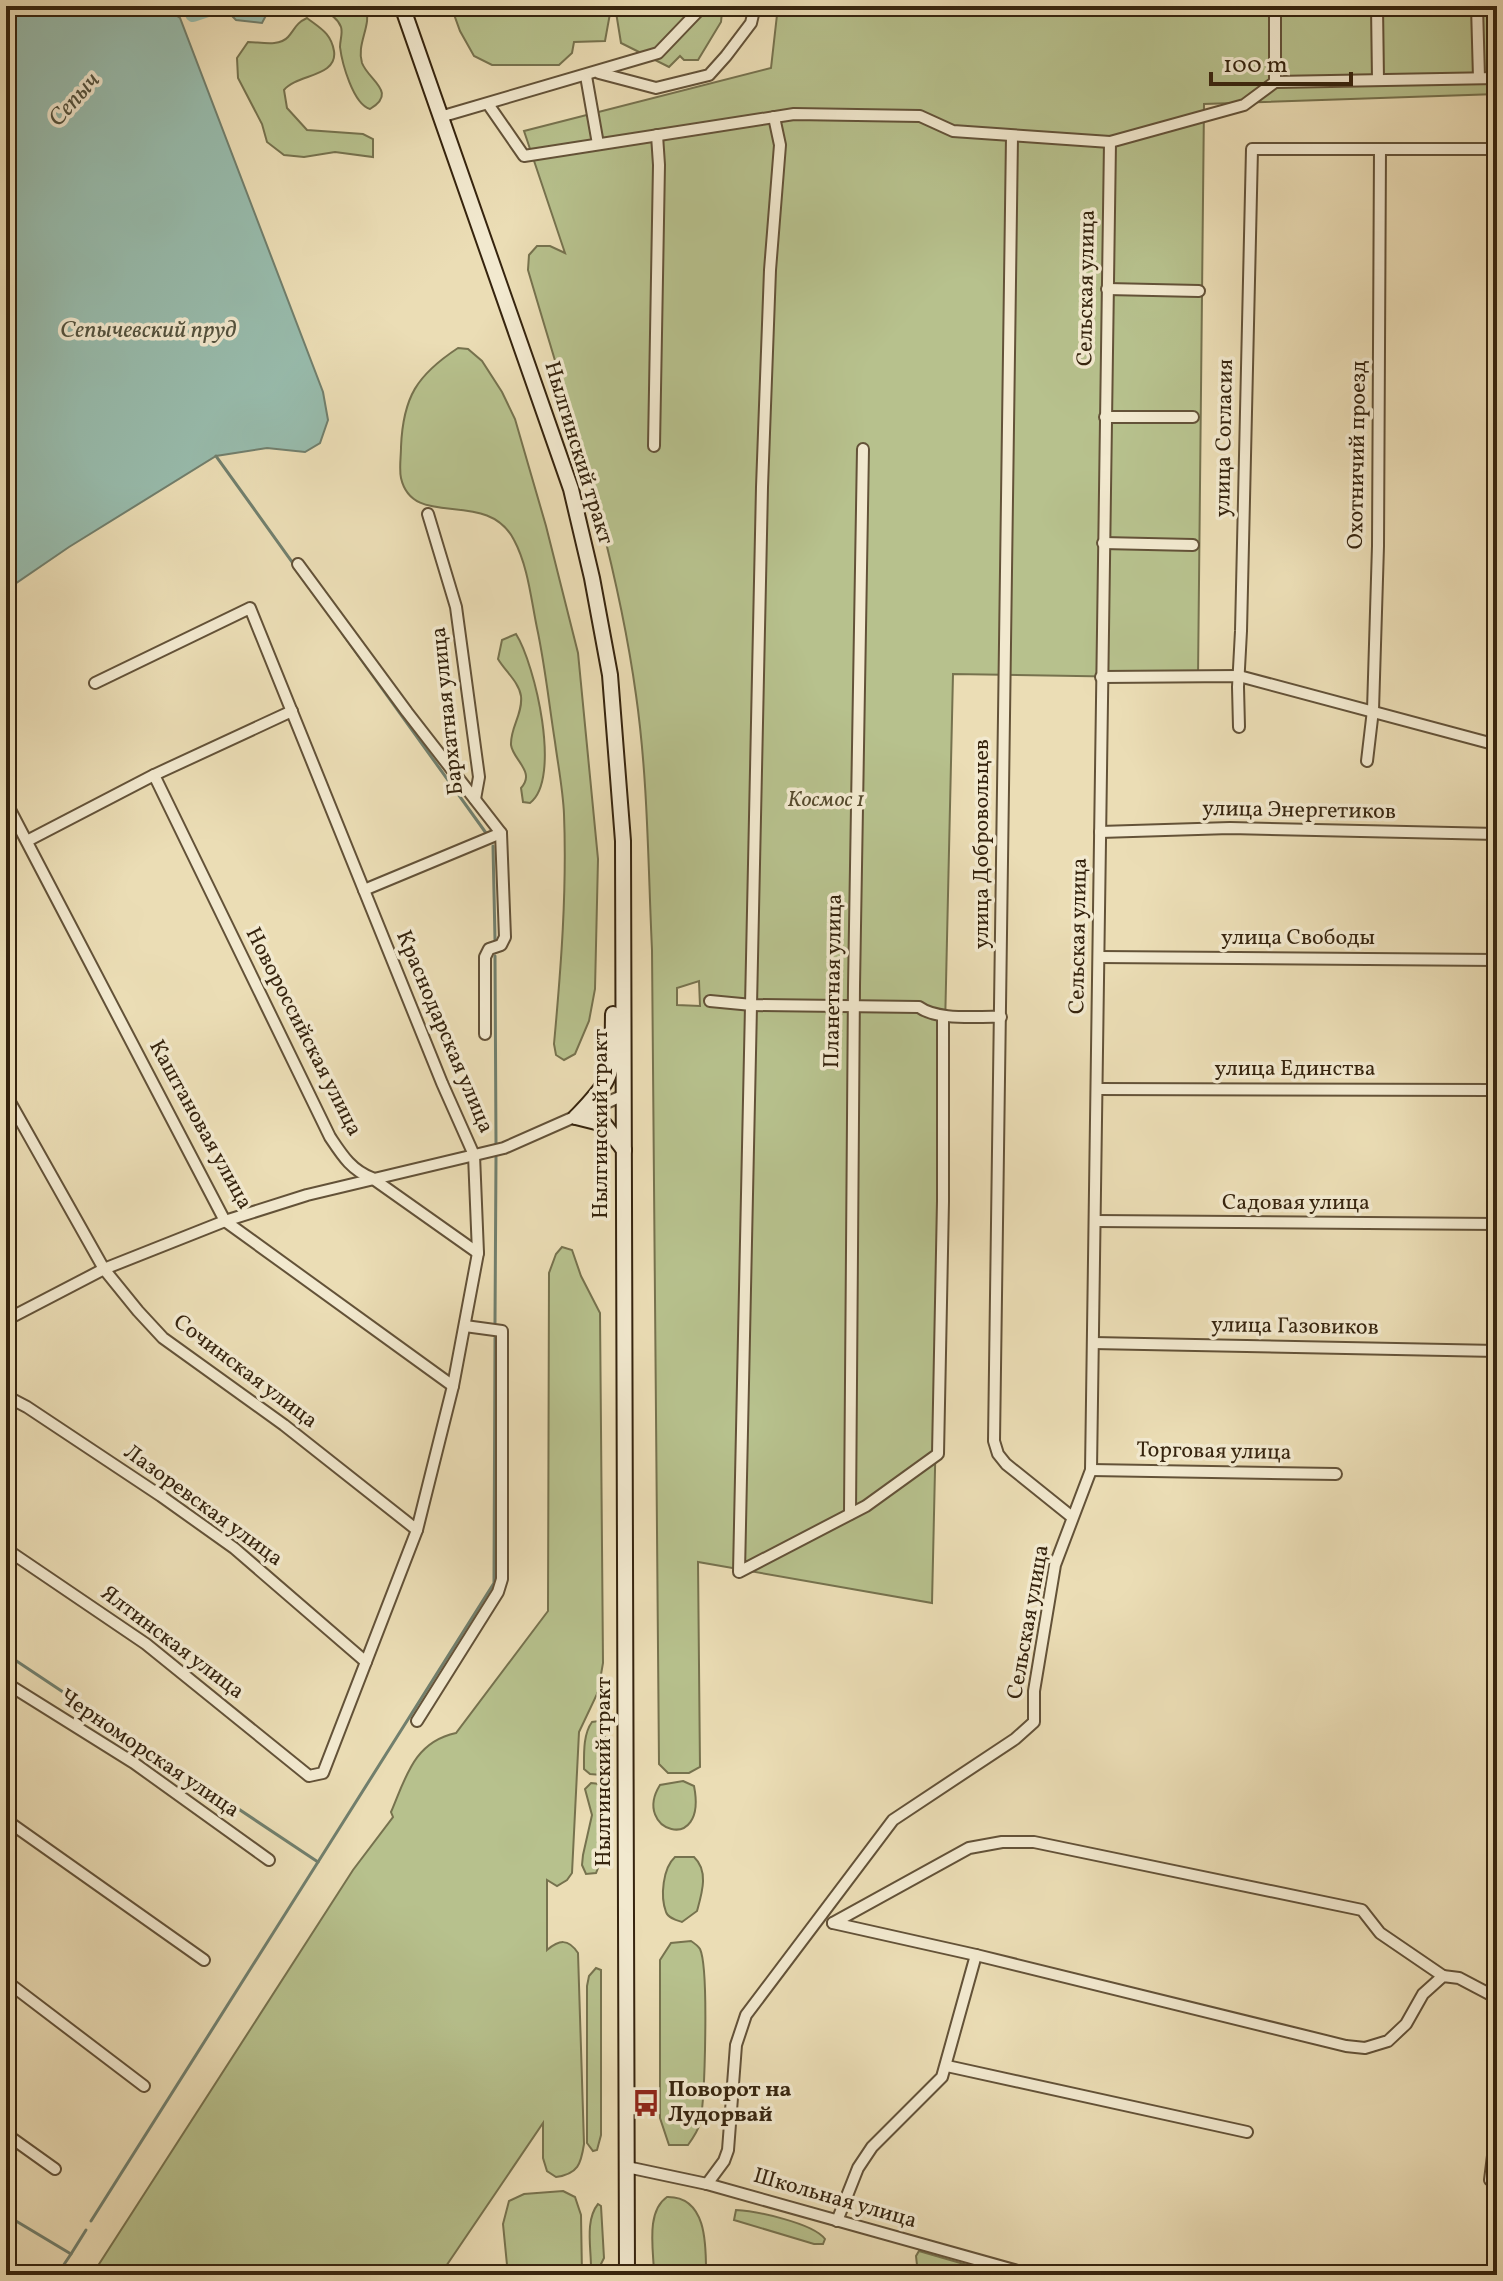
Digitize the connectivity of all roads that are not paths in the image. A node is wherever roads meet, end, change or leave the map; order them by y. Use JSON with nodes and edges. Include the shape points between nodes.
{"nodes":[{"id":1,"x":402,"y":6,"type":"edge"},
{"id":2,"x":703,"y":6,"type":"edge"},
{"id":3,"x":755,"y":6,"type":"edge"},
{"id":4,"x":1275,"y":6,"type":"edge"},
{"id":5,"x":1377,"y":6,"type":"edge"},
{"id":6,"x":1477,"y":6,"type":"edge"},
{"id":7,"x":591,"y":74,"type":"junction"},
{"id":8,"x":1479,"y":78,"type":"junction"},
{"id":9,"x":1497,"y":78,"type":"edge"},
{"id":10,"x":1378,"y":80,"type":"junction"},
{"id":11,"x":1275,"y":82,"type":"junction"},
{"id":12,"x":488,"y":104,"type":"junction"},
{"id":13,"x":440,"y":117,"type":"junction"},
{"id":14,"x":774,"y":117,"type":"junction"},
{"id":15,"x":657,"y":135,"type":"junction"},
{"id":16,"x":1012,"y":136,"type":"junction"},
{"id":17,"x":1110,"y":142,"type":"junction"},
{"id":18,"x":598,"y":144,"type":"junction"},
{"id":19,"x":1380,"y":149,"type":"junction"},
{"id":20,"x":1497,"y":149,"type":"edge"},
{"id":21,"x":1107,"y":289,"type":"junction"},
{"id":22,"x":1199,"y":291,"type":"dead end"},
{"id":23,"x":1105,"y":417,"type":"junction"},
{"id":24,"x":1193,"y":417,"type":"dead end"},
{"id":25,"x":654,"y":446,"type":"dead end"},
{"id":26,"x":863,"y":449,"type":"dead end"},
{"id":27,"x":428,"y":514,"type":"dead end"},
{"id":28,"x":1103,"y":543,"type":"junction"},
{"id":29,"x":1193,"y":545,"type":"dead end"},
{"id":30,"x":298,"y":564,"type":"dead end"},
{"id":31,"x":1239,"y":676,"type":"junction"},
{"id":32,"x":1101,"y":677,"type":"junction"},
{"id":33,"x":95,"y":683,"type":"dead end"},
{"id":34,"x":1373,"y":710,"type":"junction"},
{"id":35,"x":292,"y":711,"type":"junction"},
{"id":36,"x":1239,"y":727,"type":"dead end"},
{"id":37,"x":1497,"y":745,"type":"edge"},
{"id":38,"x":1367,"y":761,"type":"dead end"},
{"id":39,"x":154,"y":775,"type":"junction"},
{"id":40,"x":475,"y":799,"type":"junction"},
{"id":41,"x":6,"y":802,"type":"edge"},
{"id":42,"x":1100,"y":832,"type":"junction"},
{"id":43,"x":501,"y":833,"type":"junction"},
{"id":44,"x":1497,"y":834,"type":"edge"},
{"id":45,"x":27,"y":841,"type":"junction"},
{"id":46,"x":623,"y":865,"type":"junction"},
{"id":47,"x":364,"y":890,"type":"junction"},
{"id":48,"x":1099,"y":957,"type":"junction"},
{"id":49,"x":1497,"y":960,"type":"edge"},
{"id":50,"x":710,"y":1001,"type":"dead end"},
{"id":51,"x":752,"y":1005,"type":"junction"},
{"id":52,"x":854,"y":1005,"type":"junction"},
{"id":53,"x":943,"y":1016,"type":"junction"},
{"id":54,"x":1001,"y":1017,"type":"junction"},
{"id":55,"x":485,"y":1034,"type":"dead end"},
{"id":56,"x":1497,"y":1071,"type":"edge"},
{"id":57,"x":1097,"y":1089,"type":"junction"},
{"id":58,"x":1492,"y":1090,"type":"junction"},
{"id":59,"x":6,"y":1095,"type":"edge"},
{"id":60,"x":624,"y":1095,"type":"junction"},
{"id":61,"x":1497,"y":1109,"type":"edge"},
{"id":62,"x":576,"y":1117,"type":"junction"},
{"id":63,"x":624,"y":1150,"type":"junction"},
{"id":64,"x":474,"y":1155,"type":"junction"},
{"id":65,"x":372,"y":1178,"type":"junction"},
{"id":66,"x":225,"y":1221,"type":"junction"},
{"id":67,"x":1095,"y":1221,"type":"junction"},
{"id":68,"x":1497,"y":1224,"type":"edge"},
{"id":69,"x":478,"y":1253,"type":"junction"},
{"id":70,"x":104,"y":1269,"type":"junction"},
{"id":71,"x":6,"y":1319,"type":"edge"},
{"id":72,"x":465,"y":1326,"type":"junction"},
{"id":73,"x":1093,"y":1343,"type":"junction"},
{"id":74,"x":1497,"y":1351,"type":"edge"},
{"id":75,"x":453,"y":1386,"type":"junction"},
{"id":76,"x":6,"y":1396,"type":"edge"},
{"id":77,"x":1091,"y":1470,"type":"junction"},
{"id":78,"x":1336,"y":1474,"type":"dead end"},
{"id":79,"x":850,"y":1514,"type":"junction"},
{"id":80,"x":1072,"y":1517,"type":"junction"},
{"id":81,"x":417,"y":1530,"type":"junction"},
{"id":82,"x":6,"y":1549,"type":"edge"},
{"id":83,"x":366,"y":1662,"type":"junction"},
{"id":84,"x":6,"y":1683,"type":"edge"},
{"id":85,"x":417,"y":1721,"type":"dead end"},
{"id":86,"x":309,"y":1776,"type":"joint"},
{"id":87,"x":6,"y":1820,"type":"edge"},
{"id":88,"x":269,"y":1860,"type":"dead end"},
{"id":89,"x":833,"y":1923,"type":"junction"},
{"id":90,"x":815,"y":1925,"type":"junction"},
{"id":91,"x":976,"y":1955,"type":"junction"},
{"id":92,"x":204,"y":1960,"type":"dead end"},
{"id":93,"x":1443,"y":1976,"type":"junction"},
{"id":94,"x":6,"y":1981,"type":"edge"},
{"id":95,"x":1497,"y":1998,"type":"edge"},
{"id":96,"x":947,"y":2066,"type":"junction"},
{"id":97,"x":144,"y":2086,"type":"dead end"},
{"id":98,"x":1497,"y":2123,"type":"edge"},
{"id":99,"x":1247,"y":2132,"type":"dead end"},
{"id":100,"x":6,"y":2134,"type":"edge"},
{"id":101,"x":627,"y":2167,"type":"junction"},
{"id":102,"x":55,"y":2169,"type":"dead end"},
{"id":103,"x":1490,"y":2180,"type":"dead end"},
{"id":104,"x":707,"y":2184,"type":"junction"},
{"id":105,"x":837,"y":2221,"type":"junction"},
{"id":106,"x":627,"y":2275,"type":"edge"},
{"id":107,"x":1032,"y":2275,"type":"edge"}],
"edges":[{"from":1,"to":13,"type":"main road","name":"Нылгинский тракт"},
{"from":2,"to":7,"type":"street","via":[[658,53]]},
{"from":3,"to":7,"type":"street","via":[[751,23],[709,75],[656,88]]},
{"from":4,"to":11,"type":"street"},
{"from":5,"to":10,"type":"street"},
{"from":6,"to":8,"type":"street"},
{"from":7,"to":12,"type":"street"},
{"from":7,"to":18,"type":"street"},
{"from":8,"to":9,"type":"street"},
{"from":8,"to":10,"type":"street"},
{"from":10,"to":11,"type":"street"},
{"from":11,"to":17,"type":"street","via":[[1244,105]]},
{"from":12,"to":13,"type":"street"},
{"from":12,"to":18,"type":"street","via":[[524,156]]},
{"from":13,"to":46,"type":"main road","name":"Нылгинский тракт","via":[[571,489],[610,675]]},
{"from":14,"to":15,"type":"street"},
{"from":14,"to":16,"type":"street","via":[[920,116],[953,131]]},
{"from":14,"to":51,"type":"street","via":[[780,145],[762,487]]},
{"from":15,"to":18,"type":"street"},
{"from":15,"to":25,"type":"street"},
{"from":16,"to":17,"type":"street"},
{"from":16,"to":54,"type":"street","name":"улица Добровольцев"},
{"from":17,"to":21,"type":"street","name":"Сельская улица"},
{"from":19,"to":20,"type":"street"},
{"from":19,"to":31,"type":"street","name":"улица Согласия","via":[[1252,149]]},
{"from":19,"to":34,"type":"street","name":"Охотничий проезд"},
{"from":21,"to":22,"type":"street"},
{"from":21,"to":23,"type":"street","name":"Сельская улица"},
{"from":23,"to":24,"type":"street"},
{"from":23,"to":28,"type":"street","name":"Сельская улица"},
{"from":26,"to":52,"type":"street","name":"Планетная улица"},
{"from":27,"to":40,"type":"street","name":"Бархатная улица","via":[[456,607],[479,777]]},
{"from":28,"to":29,"type":"street"},
{"from":28,"to":32,"type":"street","name":"Сельская улица"},
{"from":30,"to":40,"type":"street"},
{"from":31,"to":32,"type":"street"},
{"from":31,"to":34,"type":"street"},
{"from":31,"to":36,"type":"street","name":"улица Согласия"},
{"from":32,"to":42,"type":"street","name":"Сельская улица"},
{"from":33,"to":35,"type":"street","name":"Краснодарская улица","via":[[250,608]]},
{"from":34,"to":37,"type":"street"},
{"from":34,"to":38,"type":"street","name":"Охотничий проезд"},
{"from":35,"to":39,"type":"street"},
{"from":35,"to":47,"type":"street","name":"Краснодарская улица"},
{"from":39,"to":45,"type":"street"},
{"from":39,"to":65,"type":"street","name":"Новороссийская улица","via":[[330,1137],[357,1172]]},
{"from":40,"to":43,"type":"street","name":"Бархатная улица"},
{"from":41,"to":45,"type":"street","name":"Каштановая улица"},
{"from":42,"to":44,"type":"street","name":"улица Энергетиков","via":[[1230,828]]},
{"from":42,"to":48,"type":"street","name":"Сельская улица"},
{"from":43,"to":47,"type":"street"},
{"from":43,"to":55,"type":"street","via":[[505,937],[485,957]]},
{"from":45,"to":66,"type":"street","name":"Каштановая улица"},
{"from":46,"to":60,"type":"main road","name":"Нылгинский тракт"},
{"from":46,"to":62,"type":"main road","via":[[614,893],[612,1067],[602,1090]]},
{"from":47,"to":64,"type":"street","name":"Краснодарская улица"},
{"from":48,"to":49,"type":"street","name":"улица Свободы"},
{"from":48,"to":57,"type":"street","name":"Сельская улица"},
{"from":50,"to":51,"type":"street"},
{"from":51,"to":52,"type":"street"},
{"from":51,"to":79,"type":"street","via":[[739,1572]]},
{"from":52,"to":53,"type":"street","via":[[919,1007]]},
{"from":52,"to":79,"type":"street","name":"Планетная улица"},
{"from":53,"to":54,"type":"street"},
{"from":53,"to":79,"type":"street","via":[[938,1454]]},
{"from":54,"to":80,"type":"street","name":"улица Добровольцев","via":[[994,1441],[1006,1464]]},
{"from":56,"to":58,"type":"street"},
{"from":57,"to":58,"type":"street","name":"улица Единства"},
{"from":57,"to":67,"type":"street","name":"Сельская улица"},
{"from":58,"to":61,"type":"street"},
{"from":59,"to":70,"type":"street","name":"Сочинская улица"},
{"from":60,"to":62,"type":"street"},
{"from":60,"to":63,"type":"main road","name":"Нылгинский тракт"},
{"from":62,"to":63,"type":"main road","via":[[604,1124]]},
{"from":62,"to":64,"type":"street"},
{"from":63,"to":101,"type":"main road","name":"Нылгинский тракт"},
{"from":64,"to":65,"type":"street"},
{"from":64,"to":69,"type":"street","name":"Краснодарская улица"},
{"from":65,"to":66,"type":"street"},
{"from":65,"to":69,"type":"street","name":"Новороссийская улица"},
{"from":66,"to":70,"type":"street"},
{"from":66,"to":75,"type":"street","name":"Каштановая улица"},
{"from":67,"to":68,"type":"street","name":"Садовая улица"},
{"from":67,"to":73,"type":"street","name":"Сельская улица"},
{"from":69,"to":72,"type":"street","name":"Краснодарская улица"},
{"from":70,"to":71,"type":"street"},
{"from":70,"to":81,"type":"street","name":"Сочинская улица","via":[[163,1338]]},
{"from":72,"to":75,"type":"street","name":"Краснодарская улица"},
{"from":72,"to":85,"type":"street","via":[[502,1331],[502,1579]]},
{"from":73,"to":74,"type":"street","name":"улица Газовиков"},
{"from":73,"to":77,"type":"street","name":"Сельская улица"},
{"from":75,"to":81,"type":"street","name":"Краснодарская улица"},
{"from":76,"to":83,"type":"street","name":"Лазоревская улица","via":[[234,1548]]},
{"from":77,"to":78,"type":"street","name":"Торговая улица"},
{"from":77,"to":80,"type":"street","name":"Сельская улица"},
{"from":80,"to":90,"type":"street","name":"Сельская улица","via":[[1055,1565],[1034,1691],[1034,1722],[893,1820]]},
{"from":81,"to":83,"type":"street","name":"Краснодарская улица"},
{"from":82,"to":86,"type":"street","name":"Ялтинская улица","via":[[146,1644]]},
{"from":83,"to":86,"type":"street","name":"Краснодарская улица","via":[[323,1773]]},
{"from":84,"to":88,"type":"street","name":"Черноморская улица","via":[[134,1763]]},
{"from":87,"to":92,"type":"street"},
{"from":89,"to":90,"type":"street"},
{"from":89,"to":91,"type":"street"},
{"from":89,"to":93,"type":"street","via":[[969,1848],[1034,1842],[1362,1910],[1380,1933]]},
{"from":90,"to":104,"type":"street","via":[[741,2024],[728,2150]]},
{"from":91,"to":93,"type":"street","via":[[1365,2048],[1388,2041]]},
{"from":91,"to":96,"type":"street"},
{"from":93,"to":95,"type":"street","via":[[1459,1978]]},
{"from":94,"to":97,"type":"street"},
{"from":96,"to":99,"type":"street"},
{"from":96,"to":105,"type":"street","via":[[929,2092],[872,2147]]},
{"from":98,"to":103,"type":"street"},
{"from":100,"to":102,"type":"street"},
{"from":101,"to":104,"type":"street","name":"Школьная улица"},
{"from":101,"to":106,"type":"main road","name":"Нылгинский тракт"},
{"from":104,"to":105,"type":"street","name":"Школьная улица"},
{"from":105,"to":107,"type":"street","name":"Школьная улица"}]}
